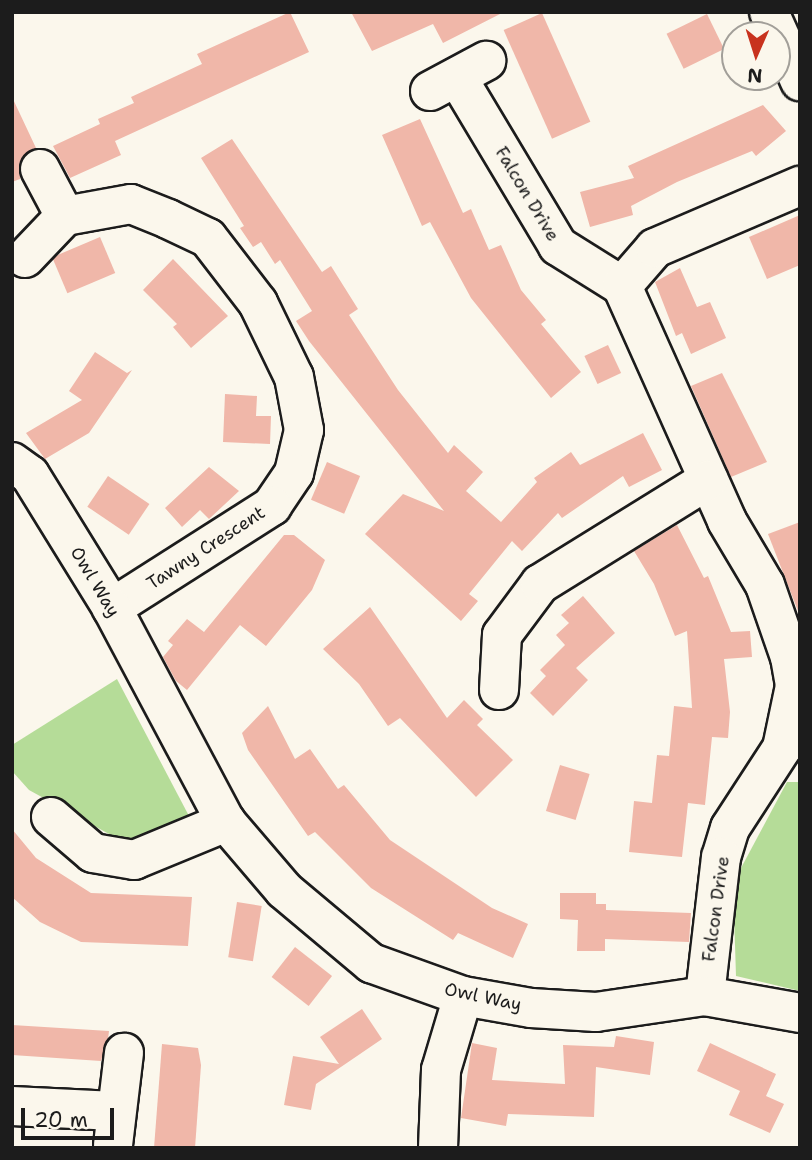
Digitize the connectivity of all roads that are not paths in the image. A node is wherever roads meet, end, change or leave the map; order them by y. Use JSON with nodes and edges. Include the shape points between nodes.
{"nodes":[{"id":1,"x":773,"y":14,"type":"edge"},
{"id":2,"x":458,"y":76,"type":"dead end"},
{"id":3,"x":800,"y":82,"type":"edge"},
{"id":4,"x":40,"y":169,"type":"dead end"},
{"id":5,"x":800,"y":186,"type":"edge"},
{"id":6,"x":65,"y":216,"type":"junction"},
{"id":7,"x":25,"y":258,"type":"dead end"},
{"id":8,"x":622,"y":286,"type":"junction"},
{"id":9,"x":12,"y":461,"type":"edge"},
{"id":10,"x":708,"y":480,"type":"junction"},
{"id":11,"x":112,"y":608,"type":"junction"},
{"id":12,"x":499,"y":690,"type":"dead end"},
{"id":13,"x":51,"y":817,"type":"dead end"},
{"id":14,"x":226,"y":822,"type":"junction"},
{"id":15,"x":463,"y":996,"type":"junction"},
{"id":16,"x":705,"y":996,"type":"junction"},
{"id":17,"x":800,"y":1013,"type":"edge"},
{"id":18,"x":124,"y":1053,"type":"dead end"},
{"id":19,"x":12,"y":1106,"type":"edge"},
{"id":20,"x":438,"y":1148,"type":"edge"}],
"edges":[{"from":1,"to":3,"type":"street"},
{"from":2,"to":8,"type":"street","name":"Falcon Drive","via":[[558,246]]},
{"from":4,"to":6,"type":"street"},
{"from":5,"to":8,"type":"street","via":[[655,248]]},
{"from":6,"to":7,"type":"street"},
{"from":6,"to":11,"type":"street","name":"Tawny Crescent","via":[[131,204],[208,238],[258,303],[294,377],[304,430],[294,472],[272,506]]},
{"from":8,"to":10,"type":"street","name":"Falcon Drive"},
{"from":9,"to":11,"type":"street","name":"Owl Way","via":[[30,475]]},
{"from":10,"to":12,"type":"street","via":[[540,584],[502,635]]},
{"from":10,"to":16,"type":"street","name":"Falcon Drive","via":[[765,585],[795,686],[782,748],[730,828],[721,857]]},
{"from":11,"to":14,"type":"street","name":"Owl Way"},
{"from":13,"to":14,"type":"street","via":[[93,853],[134,860]]},
{"from":14,"to":15,"type":"street","name":"Owl Way","via":[[284,890],[371,963]]},
{"from":15,"to":16,"type":"street","name":"Owl Way","via":[[596,1012]]},
{"from":15,"to":20,"type":"street","via":[[441,1070]]},
{"from":16,"to":17,"type":"street","name":"Owl Way"},
{"from":18,"to":19,"type":"street","via":[[114,1128]]}]}
